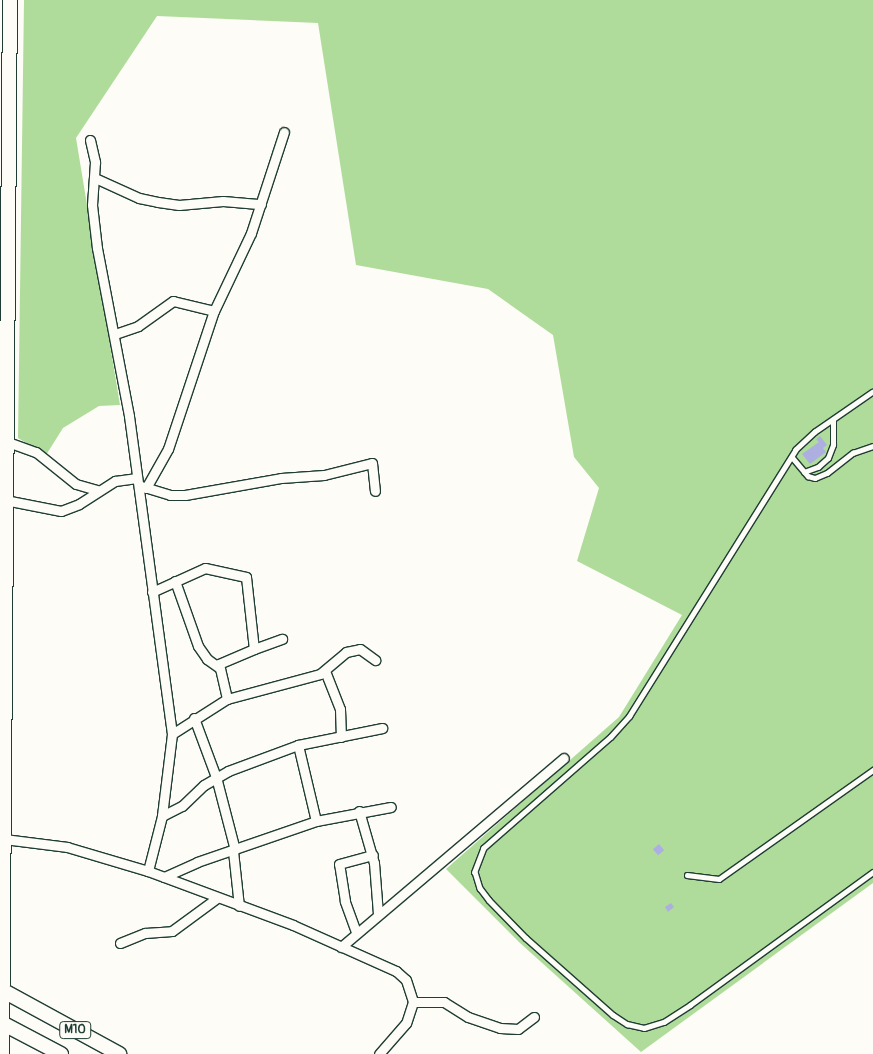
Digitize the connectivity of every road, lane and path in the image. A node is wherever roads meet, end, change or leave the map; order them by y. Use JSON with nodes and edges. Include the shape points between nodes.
{"nodes":[{"id":1,"x":10,"y":0,"type":"edge"},
{"id":2,"x":284,"y":132,"type":"dead end"},
{"id":3,"x":90,"y":140,"type":"dead end"},
{"id":4,"x":95,"y":178,"type":"junction"},
{"id":5,"x":261,"y":204,"type":"junction"},
{"id":6,"x":214,"y":311,"type":"junction"},
{"id":7,"x":115,"y":334,"type":"junction"},
{"id":8,"x":873,"y":392,"type":"edge"},
{"id":9,"x":833,"y":420,"type":"junction"},
{"id":10,"x":6,"y":441,"type":"junction"},
{"id":11,"x":873,"y":446,"type":"edge"},
{"id":12,"x":792,"y":457,"type":"junction"},
{"id":13,"x":804,"y":472,"type":"junction"},
{"id":14,"x":141,"y":484,"type":"junction"},
{"id":15,"x":97,"y":490,"type":"junction"},
{"id":16,"x":375,"y":491,"type":"dead end"},
{"id":17,"x":5,"y":500,"type":"junction"},
{"id":18,"x":175,"y":581,"type":"junction"},
{"id":19,"x":152,"y":592,"type":"junction"},
{"id":20,"x":282,"y":640,"type":"dead end"},
{"id":21,"x":254,"y":649,"type":"junction"},
{"id":22,"x":374,"y":660,"type":"dead end"},
{"id":23,"x":218,"y":667,"type":"junction"},
{"id":24,"x":325,"y":671,"type":"junction"},
{"id":25,"x":227,"y":699,"type":"junction"},
{"id":26,"x":194,"y":718,"type":"junction"},
{"id":27,"x":382,"y":728,"type":"dead end"},
{"id":28,"x":172,"y":734,"type":"junction"},
{"id":29,"x":341,"y":737,"type":"junction"},
{"id":30,"x":298,"y":745,"type":"junction"},
{"id":31,"x":564,"y":758,"type":"dead end"},
{"id":32,"x":873,"y":770,"type":"edge"},
{"id":33,"x":216,"y":777,"type":"junction"},
{"id":34,"x":391,"y":807,"type":"dead end"},
{"id":35,"x":359,"y":812,"type":"junction"},
{"id":36,"x":162,"y":816,"type":"junction"},
{"id":37,"x":316,"y":821,"type":"junction"},
{"id":38,"x":4,"y":839,"type":"junction"},
{"id":39,"x":234,"y":850,"type":"junction"},
{"id":40,"x":373,"y":855,"type":"junction"},
{"id":41,"x":148,"y":871,"type":"junction"},
{"id":42,"x":873,"y":872,"type":"edge"},
{"id":43,"x":687,"y":875,"type":"dead end"},
{"id":44,"x":164,"y":877,"type":"junction"},
{"id":45,"x":216,"y":898,"type":"junction"},
{"id":46,"x":239,"y":906,"type":"junction"},
{"id":47,"x":378,"y":914,"type":"junction"},
{"id":48,"x":356,"y":932,"type":"junction"},
{"id":49,"x":120,"y":942,"type":"dead end"},
{"id":50,"x":341,"y":947,"type":"junction"},
{"id":51,"x":1,"y":990,"type":"edge"},
{"id":52,"x":413,"y":1002,"type":"junction"},
{"id":53,"x":534,"y":1017,"type":"dead end"},
{"id":54,"x":1,"y":1023,"type":"edge"},
{"id":55,"x":2,"y":1054,"type":"edge"},
{"id":56,"x":61,"y":1054,"type":"edge"},
{"id":57,"x":120,"y":1054,"type":"edge"},
{"id":58,"x":379,"y":1054,"type":"edge"}],
"edges":[{"from":1,"to":10,"type":"main road"},
{"from":2,"to":5,"type":"street"},
{"from":3,"to":4,"type":"street"},
{"from":4,"to":5,"type":"street","via":[[139,198],[158,202],[180,205],[223,201]]},
{"from":4,"to":7,"type":"street","via":[[92,205],[97,248]]},
{"from":5,"to":6,"type":"street","via":[[238,263]]},
{"from":6,"to":7,"type":"street","via":[[173,301],[138,326]]},
{"from":6,"to":14,"type":"street","via":[[168,449]]},
{"from":7,"to":14,"type":"street"},
{"from":8,"to":9,"type":"lane"},
{"from":9,"to":12,"type":"lane","via":[[804,441]]},
{"from":9,"to":13,"type":"lane","via":[[833,445],[828,458],[818,467]]},
{"from":10,"to":15,"type":"street","via":[[36,452],[64,476]]},
{"from":10,"to":17,"type":"main road"},
{"from":11,"to":13,"type":"lane","via":[[847,456],[821,477],[812,478]]},
{"from":12,"to":13,"type":"lane"},
{"from":12,"to":42,"type":"lane","via":[[630,716],[611,737],[484,848],[476,864],[476,879],[489,900],[574,981],[613,1015],[644,1028],[664,1022],[690,1005]]},
{"from":14,"to":15,"type":"street","via":[[115,481]]},
{"from":14,"to":16,"type":"street","via":[[170,495],[185,495],[281,478],[324,475],[372,463]]},
{"from":14,"to":19,"type":"street"},
{"from":15,"to":17,"type":"street","via":[[79,504],[61,511]]},
{"from":17,"to":38,"type":"main road"},
{"from":18,"to":19,"type":"street"},
{"from":18,"to":21,"type":"street","via":[[205,568],[245,575]]},
{"from":18,"to":23,"type":"street","via":[[198,646]]},
{"from":19,"to":28,"type":"street"},
{"from":20,"to":21,"type":"street"},
{"from":21,"to":23,"type":"street","via":[[222,661]]},
{"from":22,"to":24,"type":"street","via":[[365,651],[352,650],[335,659]]},
{"from":23,"to":25,"type":"street"},
{"from":24,"to":25,"type":"street"},
{"from":24,"to":29,"type":"street","via":[[340,709]]},
{"from":25,"to":26,"type":"street"},
{"from":26,"to":28,"type":"street"},
{"from":26,"to":33,"type":"street"},
{"from":27,"to":29,"type":"street"},
{"from":28,"to":36,"type":"street"},
{"from":29,"to":30,"type":"street"},
{"from":30,"to":33,"type":"street"},
{"from":30,"to":37,"type":"street"},
{"from":31,"to":47,"type":"street"},
{"from":32,"to":43,"type":"lane","via":[[719,879]]},
{"from":33,"to":36,"type":"street","via":[[182,806]]},
{"from":33,"to":39,"type":"street"},
{"from":34,"to":35,"type":"street"},
{"from":35,"to":37,"type":"street"},
{"from":35,"to":40,"type":"street"},
{"from":36,"to":41,"type":"street"},
{"from":37,"to":39,"type":"street"},
{"from":38,"to":41,"type":"street","via":[[67,847]]},
{"from":38,"to":51,"type":"main road"},
{"from":39,"to":44,"type":"street"},
{"from":39,"to":46,"type":"street"},
{"from":40,"to":47,"type":"street"},
{"from":40,"to":48,"type":"street","via":[[339,864],[345,901]]},
{"from":41,"to":44,"type":"street"},
{"from":44,"to":45,"type":"street"},
{"from":45,"to":46,"type":"street"},
{"from":45,"to":49,"type":"street","via":[[172,931],[144,933]]},
{"from":46,"to":50,"type":"street"},
{"from":47,"to":48,"type":"street"},
{"from":48,"to":50,"type":"street"},
{"from":50,"to":52,"type":"street","via":[[396,971],[406,980]]},
{"from":51,"to":54,"type":"main road"},
{"from":51,"to":57,"type":"main road","number":"M10"},
{"from":52,"to":53,"type":"street","via":[[444,1002],[468,1017],[500,1028],[518,1029]]},
{"from":52,"to":58,"type":"street","via":[[406,1024]]},
{"from":54,"to":55,"type":"main road"},
{"from":54,"to":56,"type":"main road","number":"M10"}]}
